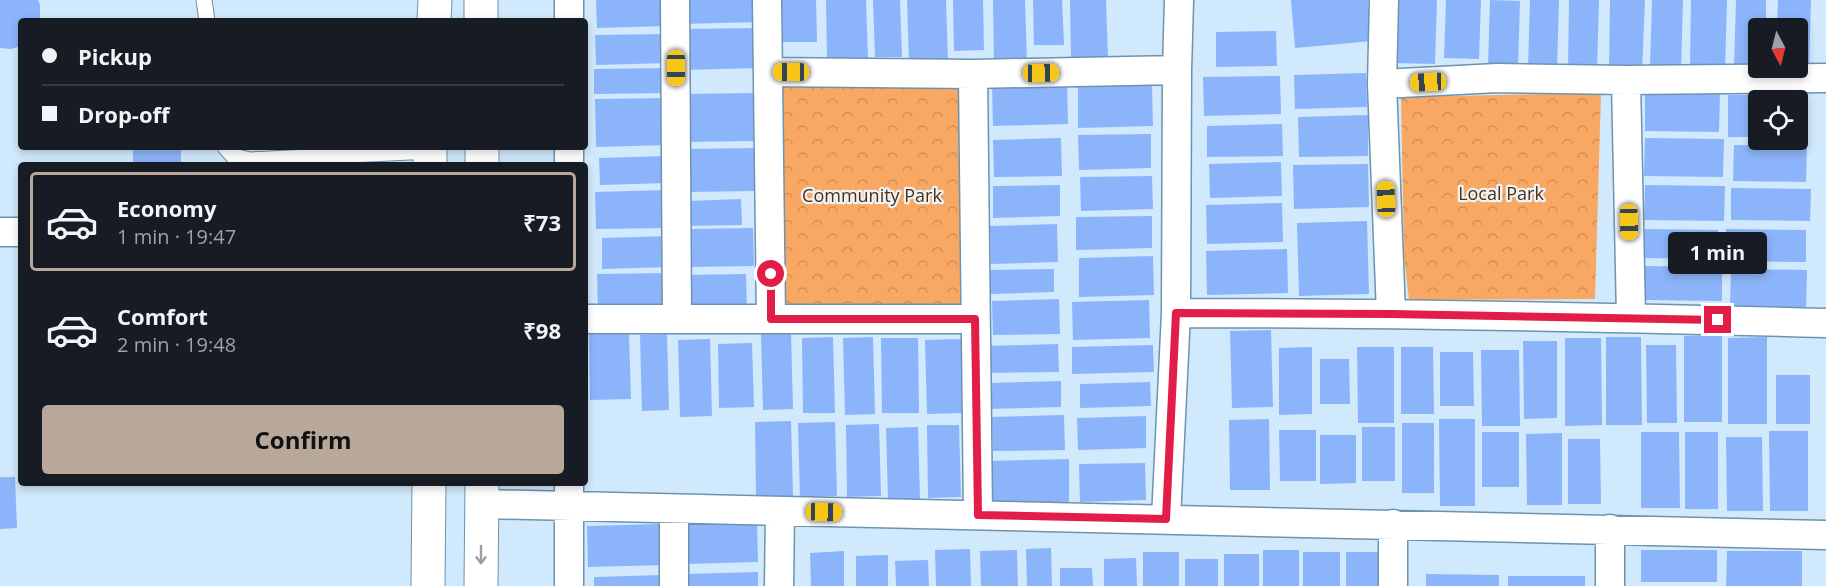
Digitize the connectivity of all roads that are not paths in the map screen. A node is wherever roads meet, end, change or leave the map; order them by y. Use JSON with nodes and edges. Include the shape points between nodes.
{"nodes":[{"id":1,"x":204,"y":0,"type":"edge"},
{"id":2,"x":435,"y":0,"type":"edge"},
{"id":3,"x":481,"y":0,"type":"edge"},
{"id":4,"x":569,"y":0,"type":"edge"},
{"id":5,"x":675,"y":0,"type":"edge"},
{"id":6,"x":767,"y":0,"type":"edge"},
{"id":7,"x":1179,"y":0,"type":"edge"},
{"id":8,"x":1384,"y":0,"type":"edge"},
{"id":9,"x":207,"y":18,"type":"edge"},
{"id":10,"x":434,"y":18,"type":"edge"},
{"id":11,"x":481,"y":18,"type":"edge"},
{"id":12,"x":569,"y":18,"type":"edge"},
{"id":13,"x":1177,"y":70,"type":"junction"},
{"id":14,"x":768,"y":72,"type":"junction"},
{"id":15,"x":973,"y":74,"type":"junction"},
{"id":16,"x":1826,"y":78,"type":"edge"},
{"id":17,"x":1626,"y":80,"type":"junction"},
{"id":18,"x":1382,"y":84,"type":"junction"},
{"id":19,"x":228,"y":150,"type":"edge"},
{"id":20,"x":430,"y":154,"type":"edge"},
{"id":21,"x":0,"y":232,"type":"edge"},
{"id":22,"x":18,"y":232,"type":"edge"},
{"id":23,"x":1176,"y":313,"type":"junction"},
{"id":24,"x":1391,"y":314,"type":"junction"},
{"id":25,"x":1631,"y":317,"type":"junction"},
{"id":26,"x":588,"y":319,"type":"edge"},
{"id":27,"x":677,"y":319,"type":"junction"},
{"id":28,"x":771,"y":319,"type":"junction"},
{"id":29,"x":975,"y":319,"type":"junction"},
{"id":30,"x":1826,"y":323,"type":"edge"},
{"id":31,"x":429,"y":486,"type":"edge"},
{"id":32,"x":482,"y":494,"type":"edge"},
{"id":33,"x":568,"y":495,"type":"edge"},
{"id":34,"x":674,"y":509,"type":"junction"},
{"id":35,"x":780,"y":511,"type":"junction"},
{"id":36,"x":978,"y":515,"type":"junction"},
{"id":37,"x":1166,"y":519,"type":"junction"},
{"id":38,"x":1393,"y":524,"type":"junction"},
{"id":39,"x":1610,"y":529,"type":"junction"},
{"id":40,"x":1826,"y":535,"type":"edge"},
{"id":41,"x":428,"y":586,"type":"edge"},
{"id":42,"x":481,"y":586,"type":"edge"},
{"id":43,"x":568,"y":586,"type":"edge"},
{"id":44,"x":674,"y":586,"type":"edge"},
{"id":45,"x":779,"y":586,"type":"edge"},
{"id":46,"x":1393,"y":586,"type":"edge"},
{"id":47,"x":1610,"y":586,"type":"edge"}],
"edges":[{"from":1,"to":9,"type":"lane"},
{"from":2,"to":10,"type":"street"},
{"from":3,"to":11,"type":"street"},
{"from":4,"to":12,"type":"street"},
{"from":5,"to":27,"type":"street"},
{"from":6,"to":14,"type":"street"},
{"from":7,"to":13,"type":"street"},
{"from":8,"to":18,"type":"street"},
{"from":13,"to":15,"type":"street"},
{"from":13,"to":23,"type":"street"},
{"from":14,"to":15,"type":"street"},
{"from":14,"to":28,"type":"street"},
{"from":15,"to":29,"type":"street"},
{"from":16,"to":17,"type":"street"},
{"from":17,"to":18,"type":"street","via":[[1497,78]]},
{"from":17,"to":25,"type":"street"},
{"from":18,"to":24,"type":"street"},
{"from":19,"to":20,"type":"lane","via":[[233,156],[250,160]]},
{"from":21,"to":22,"type":"street"},
{"from":23,"to":24,"type":"street"},
{"from":23,"to":37,"type":"street"},
{"from":24,"to":25,"type":"street"},
{"from":25,"to":30,"type":"street"},
{"from":26,"to":27,"type":"street"},
{"from":27,"to":28,"type":"street"},
{"from":28,"to":29,"type":"street"},
{"from":29,"to":36,"type":"street"},
{"from":31,"to":41,"type":"street"},
{"from":32,"to":33,"type":"street"},
{"from":32,"to":42,"type":"street","one_way":true},
{"from":33,"to":34,"type":"street"},
{"from":33,"to":43,"type":"street"},
{"from":34,"to":35,"type":"street"},
{"from":34,"to":44,"type":"street"},
{"from":35,"to":36,"type":"street"},
{"from":35,"to":45,"type":"street"},
{"from":36,"to":37,"type":"street"},
{"from":37,"to":38,"type":"street"},
{"from":38,"to":39,"type":"street"},
{"from":38,"to":46,"type":"street"},
{"from":39,"to":40,"type":"street"},
{"from":39,"to":47,"type":"street"}]}
